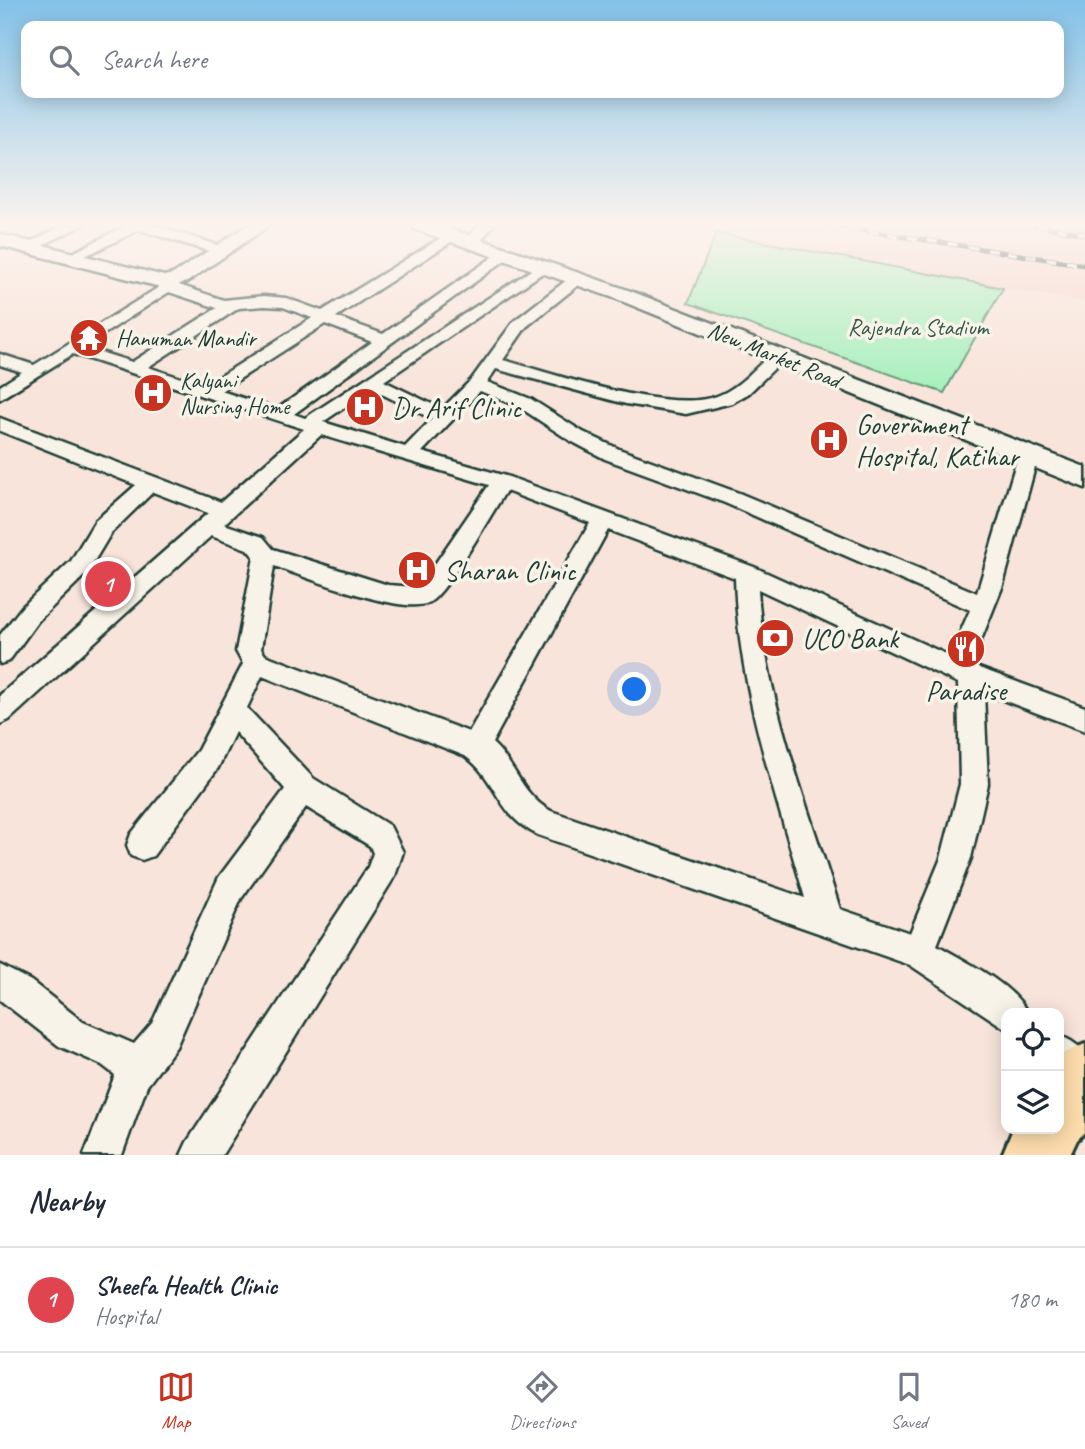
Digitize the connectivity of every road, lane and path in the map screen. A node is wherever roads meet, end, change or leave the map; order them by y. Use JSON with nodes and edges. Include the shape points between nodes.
{"nodes":[{"id":1,"x":147,"y":279,"type":"edge"},
{"id":2,"x":179,"y":279,"type":"edge"},
{"id":3,"x":390,"y":279,"type":"edge"},
{"id":4,"x":472,"y":279,"type":"edge"},
{"id":5,"x":524,"y":279,"type":"edge"},
{"id":6,"x":577,"y":279,"type":"joint"},
{"id":7,"x":174,"y":282,"type":"junction"},
{"id":8,"x":233,"y":305,"type":"junction"},
{"id":9,"x":323,"y":317,"type":"junction"},
{"id":10,"x":385,"y":341,"type":"junction"},
{"id":11,"x":71,"y":348,"type":"junction"},
{"id":12,"x":779,"y":357,"type":"junction"},
{"id":13,"x":0,"y":359,"type":"edge"},
{"id":14,"x":493,"y":363,"type":"junction"},
{"id":15,"x":134,"y":369,"type":"junction"},
{"id":16,"x":35,"y":372,"type":"junction"},
{"id":17,"x":371,"y":382,"type":"junction"},
{"id":18,"x":477,"y":384,"type":"junction"},
{"id":19,"x":208,"y":392,"type":"junction"},
{"id":20,"x":0,"y":394,"type":"edge"},
{"id":21,"x":279,"y":416,"type":"junction"},
{"id":22,"x":444,"y":418,"type":"junction"},
{"id":23,"x":0,"y":424,"type":"edge"},
{"id":24,"x":313,"y":425,"type":"junction"},
{"id":25,"x":409,"y":454,"type":"junction"},
{"id":26,"x":1028,"y":456,"type":"junction"},
{"id":27,"x":1085,"y":478,"type":"edge"},
{"id":28,"x":502,"y":482,"type":"junction"},
{"id":29,"x":150,"y":483,"type":"junction"},
{"id":30,"x":217,"y":519,"type":"junction"},
{"id":31,"x":603,"y":520,"type":"junction"},
{"id":32,"x":265,"y":555,"type":"junction"},
{"id":33,"x":747,"y":573,"type":"junction"},
{"id":34,"x":982,"y":606,"type":"junction"},
{"id":35,"x":0,"y":654,"type":"edge"},
{"id":36,"x":256,"y":663,"type":"junction"},
{"id":37,"x":963,"y":674,"type":"junction"},
{"id":38,"x":1,"y":710,"type":"edge"},
{"id":39,"x":234,"y":712,"type":"junction"},
{"id":40,"x":1085,"y":719,"type":"edge"},
{"id":41,"x":475,"y":747,"type":"junction"},
{"id":42,"x":303,"y":788,"type":"junction"},
{"id":43,"x":142,"y":845,"type":"dead end"},
{"id":44,"x":828,"y":923,"type":"junction"},
{"id":45,"x":918,"y":952,"type":"junction"},
{"id":46,"x":0,"y":982,"type":"edge"},
{"id":47,"x":1003,"y":1008,"type":"edge"},
{"id":48,"x":1064,"y":1057,"type":"edge"},
{"id":49,"x":1085,"y":1074,"type":"edge"},
{"id":50,"x":133,"y":1075,"type":"junction"},
{"id":51,"x":1046,"y":1139,"type":"edge"},
{"id":52,"x":103,"y":1155,"type":"edge"},
{"id":53,"x":200,"y":1155,"type":"edge"}],
"edges":[{"from":1,"to":7,"type":"street"},
{"from":2,"to":7,"type":"street"},
{"from":3,"to":9,"type":"street"},
{"from":4,"to":10,"type":"street"},
{"from":5,"to":17,"type":"street"},
{"from":6,"to":12,"type":"street","name":"New Market Road"},
{"from":6,"to":14,"type":"street","via":[[520,324]]},
{"from":7,"to":8,"type":"street","via":[[223,305]]},
{"from":7,"to":11,"type":"street"},
{"from":8,"to":9,"type":"street","via":[[275,301]]},
{"from":8,"to":15,"type":"street"},
{"from":9,"to":10,"type":"street"},
{"from":9,"to":19,"type":"street"},
{"from":10,"to":21,"type":"street"},
{"from":11,"to":15,"type":"street"},
{"from":11,"to":16,"type":"street"},
{"from":12,"to":14,"type":"street","via":[[726,399],[686,408],[626,398]]},
{"from":12,"to":26,"type":"street","name":"New Market Road"},
{"from":13,"to":16,"type":"street"},
{"from":14,"to":18,"type":"street"},
{"from":15,"to":19,"type":"street"},
{"from":16,"to":20,"type":"street"},
{"from":17,"to":22,"type":"street"},
{"from":17,"to":24,"type":"street"},
{"from":18,"to":22,"type":"street"},
{"from":18,"to":34,"type":"street","via":[[525,403],[612,454],[732,498]]},
{"from":19,"to":21,"type":"street"},
{"from":21,"to":24,"type":"street"},
{"from":22,"to":25,"type":"street"},
{"from":23,"to":29,"type":"street"},
{"from":24,"to":25,"type":"street"},
{"from":24,"to":30,"type":"street"},
{"from":25,"to":28,"type":"street"},
{"from":26,"to":27,"type":"street","name":"New Market Road"},
{"from":26,"to":34,"type":"street","via":[[1004,548]]},
{"from":28,"to":31,"type":"street"},
{"from":28,"to":32,"type":"street","via":[[430,589],[419,597],[388,594]]},
{"from":29,"to":30,"type":"street"},
{"from":29,"to":35,"type":"street","via":[[103,527],[79,567],[30,614]]},
{"from":30,"to":32,"type":"street","via":[[255,542]]},
{"from":30,"to":38,"type":"street"},
{"from":31,"to":33,"type":"street"},
{"from":31,"to":41,"type":"street"},
{"from":32,"to":36,"type":"street","via":[[248,652]]},
{"from":33,"to":37,"type":"street"},
{"from":33,"to":44,"type":"street","via":[[748,626],[761,695]]},
{"from":34,"to":37,"type":"street"},
{"from":36,"to":39,"type":"street"},
{"from":36,"to":41,"type":"street"},
{"from":37,"to":40,"type":"street"},
{"from":37,"to":45,"type":"street","via":[[974,784],[956,858]]},
{"from":39,"to":42,"type":"street"},
{"from":39,"to":43,"type":"street","via":[[208,760]]},
{"from":41,"to":44,"type":"street","via":[[490,757],[515,801],[536,819]]},
{"from":42,"to":50,"type":"street","via":[[230,888],[164,1035]]},
{"from":42,"to":53,"type":"street","via":[[380,836],[388,852],[380,876]]},
{"from":44,"to":45,"type":"street"},
{"from":45,"to":47,"type":"street"},
{"from":46,"to":50,"type":"street","via":[[61,1027],[126,1061]]},
{"from":48,"to":49,"type":"street"},
{"from":49,"to":51,"type":"highway"},
{"from":50,"to":52,"type":"street"}]}
